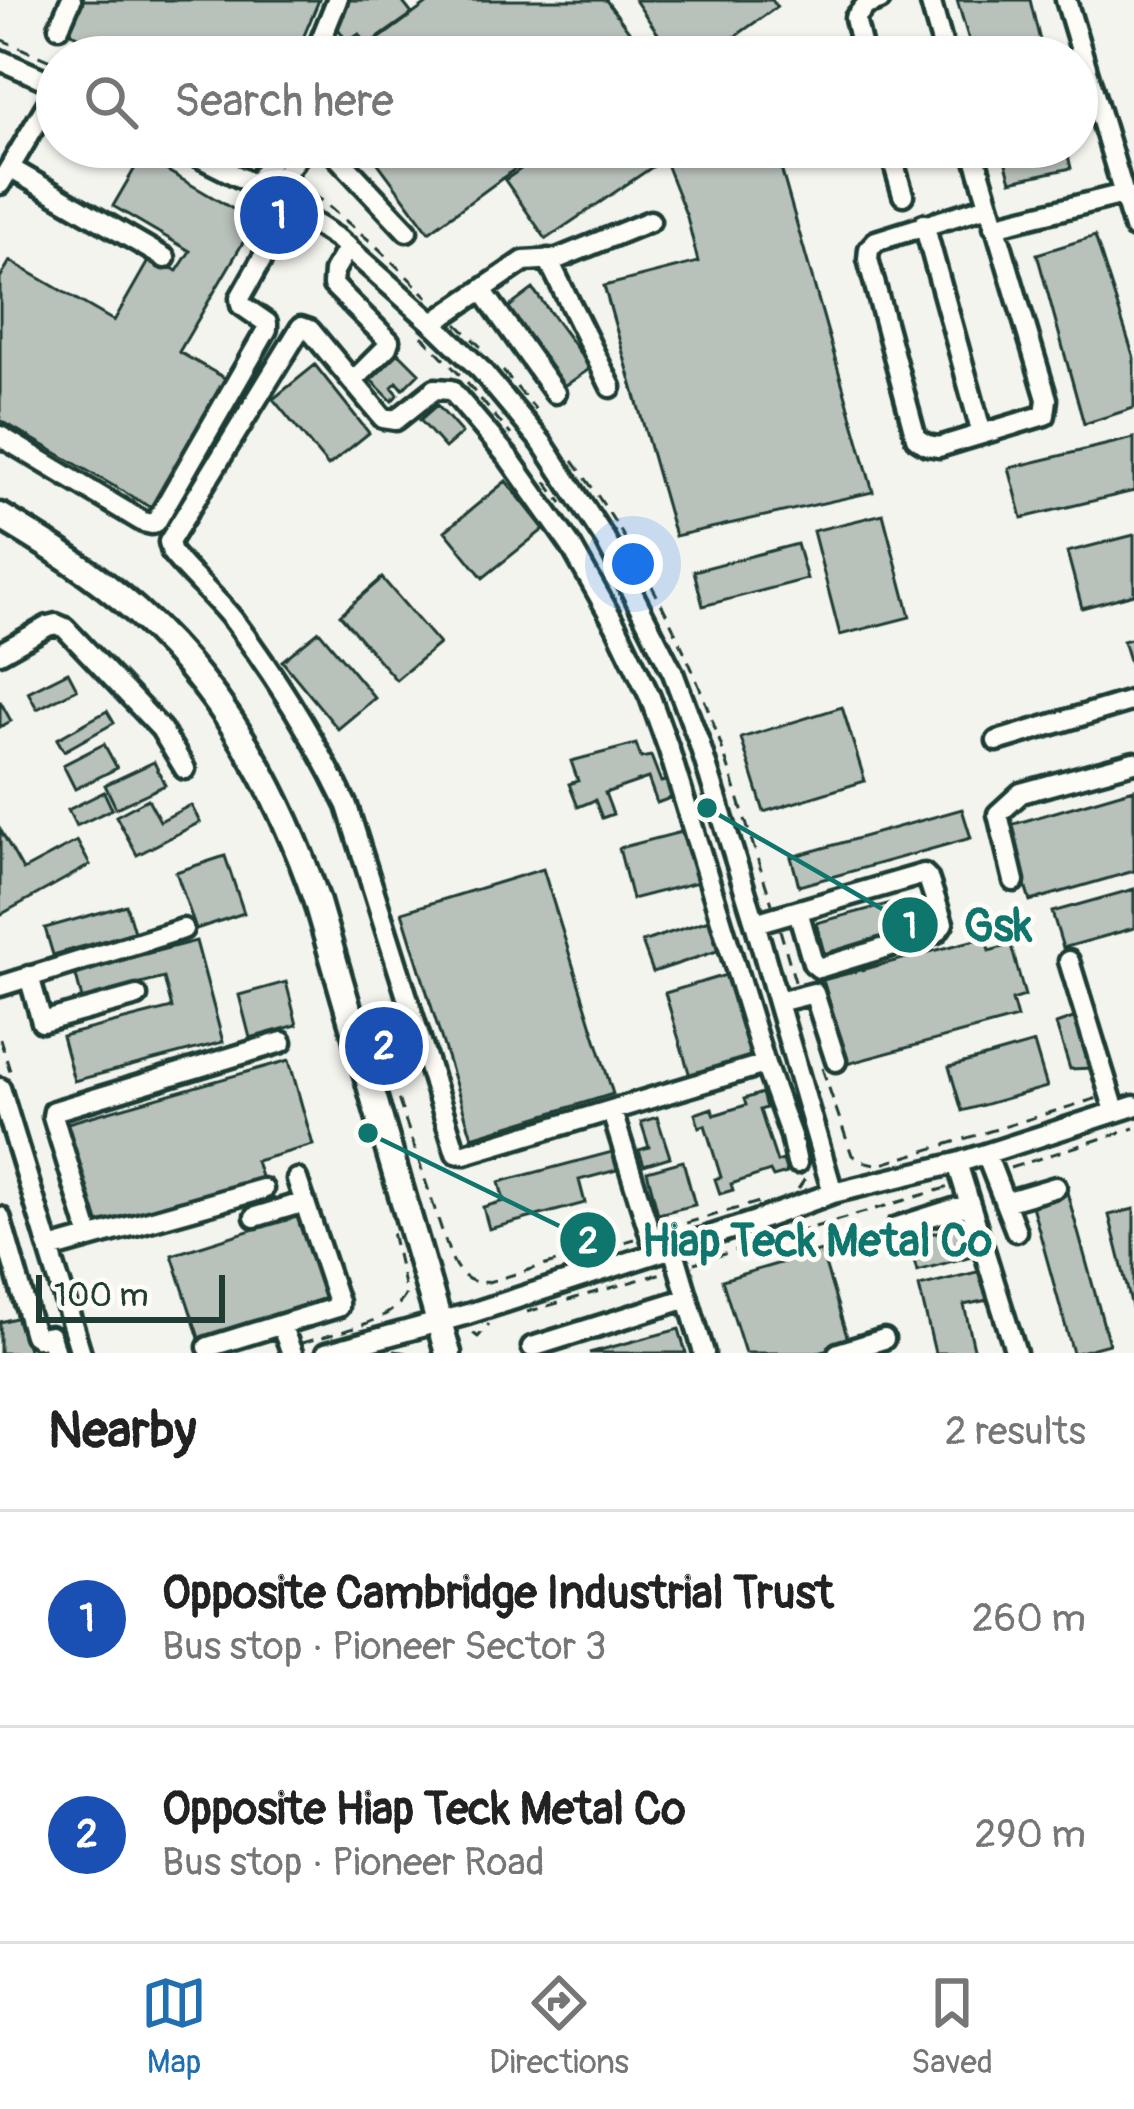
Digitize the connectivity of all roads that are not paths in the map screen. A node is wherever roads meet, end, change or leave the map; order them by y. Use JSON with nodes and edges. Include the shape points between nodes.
{"nodes":[{"id":1,"x":71,"y":0,"type":"edge"},
{"id":2,"x":337,"y":0,"type":"edge"},
{"id":3,"x":880,"y":0,"type":"edge"},
{"id":4,"x":930,"y":0,"type":"edge"},
{"id":5,"x":1066,"y":0,"type":"edge"},
{"id":6,"x":59,"y":27,"type":"dead end"},
{"id":7,"x":322,"y":36,"type":"edge"},
{"id":8,"x":859,"y":36,"type":"edge"},
{"id":9,"x":940,"y":36,"type":"edge"},
{"id":10,"x":1077,"y":36,"type":"edge"},
{"id":11,"x":0,"y":60,"type":"edge"},
{"id":12,"x":36,"y":77,"type":"edge"},
{"id":13,"x":1098,"y":101,"type":"edge"},
{"id":14,"x":36,"y":123,"type":"edge"},
{"id":15,"x":220,"y":168,"type":"edge"},
{"id":16,"x":271,"y":168,"type":"edge"},
{"id":17,"x":284,"y":168,"type":"edge"},
{"id":18,"x":348,"y":168,"type":"edge"},
{"id":19,"x":895,"y":168,"type":"edge"},
{"id":20,"x":978,"y":168,"type":"edge"},
{"id":21,"x":5,"y":176,"type":"edge"},
{"id":22,"x":262,"y":190,"type":"junction"},
{"id":23,"x":903,"y":195,"type":"dead end"},
{"id":24,"x":1128,"y":196,"type":"edge"},
{"id":25,"x":991,"y":216,"type":"junction"},
{"id":26,"x":650,"y":221,"type":"dead end"},
{"id":27,"x":924,"y":224,"type":"junction"},
{"id":28,"x":1134,"y":228,"type":"edge"},
{"id":29,"x":407,"y":230,"type":"dead end"},
{"id":30,"x":271,"y":243,"type":"dead end"},
{"id":31,"x":348,"y":247,"type":"junction"},
{"id":32,"x":165,"y":258,"type":"dead end"},
{"id":33,"x":548,"y":260,"type":"junction"},
{"id":34,"x":482,"y":290,"type":"junction"},
{"id":35,"x":425,"y":327,"type":"junction"},
{"id":36,"x":361,"y":373,"type":"dead end"},
{"id":37,"x":611,"y":387,"type":"dead end"},
{"id":38,"x":555,"y":393,"type":"dead end"},
{"id":39,"x":982,"y":434,"type":"junction"},
{"id":40,"x":0,"y":436,"type":"edge"},
{"id":41,"x":0,"y":516,"type":"edge"},
{"id":42,"x":0,"y":653,"type":"edge"},
{"id":43,"x":1134,"y":700,"type":"edge"},
{"id":44,"x":997,"y":741,"type":"dead end"},
{"id":45,"x":1134,"y":762,"type":"edge"},
{"id":46,"x":185,"y":769,"type":"dead end"},
{"id":47,"x":1014,"y":881,"type":"dead end"},
{"id":48,"x":797,"y":911,"type":"junction"},
{"id":49,"x":755,"y":923,"type":"junction"},
{"id":50,"x":183,"y":929,"type":"dead end"},
{"id":51,"x":1069,"y":961,"type":"dead end"},
{"id":52,"x":29,"y":976,"type":"junction"},
{"id":53,"x":0,"y":986,"type":"edge"},
{"id":54,"x":137,"y":996,"type":"dead end"},
{"id":55,"x":778,"y":1001,"type":"junction"},
{"id":56,"x":282,"y":1042,"type":"dead end"},
{"id":57,"x":793,"y":1060,"type":"junction"},
{"id":58,"x":765,"y":1064,"type":"junction"},
{"id":59,"x":0,"y":1088,"type":"edge"},
{"id":60,"x":1125,"y":1109,"type":"edge"},
{"id":61,"x":612,"y":1112,"type":"junction"},
{"id":62,"x":990,"y":1163,"type":"junction"},
{"id":63,"x":803,"y":1164,"type":"road end"},
{"id":64,"x":960,"y":1173,"type":"junction"},
{"id":65,"x":297,"y":1179,"type":"dead end"},
{"id":66,"x":1056,"y":1187,"type":"dead end"},
{"id":67,"x":263,"y":1189,"type":"dead end"},
{"id":68,"x":833,"y":1193,"type":"junction"},
{"id":69,"x":305,"y":1202,"type":"junction"},
{"id":70,"x":1005,"y":1202,"type":"junction"},
{"id":71,"x":969,"y":1204,"type":"junction"},
{"id":72,"x":0,"y":1217,"type":"edge"},
{"id":73,"x":255,"y":1217,"type":"dead end"},
{"id":74,"x":897,"y":1227,"type":"dead end"},
{"id":75,"x":1016,"y":1231,"type":"dead end"},
{"id":76,"x":90,"y":1237,"type":"junction"},
{"id":77,"x":660,"y":1245,"type":"junction"},
{"id":78,"x":50,"y":1250,"type":"junction"},
{"id":79,"x":61,"y":1287,"type":"junction"},
{"id":80,"x":21,"y":1295,"type":"junction"},
{"id":81,"x":688,"y":1298,"type":"junction"},
{"id":82,"x":447,"y":1320,"type":"junction"},
{"id":83,"x":281,"y":1325,"type":"junction"},
{"id":84,"x":884,"y":1339,"type":"dead end"},
{"id":85,"x":567,"y":1345,"type":"edge"},
{"id":86,"x":208,"y":1347,"type":"dead end"},
{"id":87,"x":532,"y":1347,"type":"dead end"},
{"id":88,"x":290,"y":1350,"type":"edge"},
{"id":89,"x":55,"y":1353,"type":"edge"},
{"id":90,"x":82,"y":1353,"type":"edge"},
{"id":91,"x":326,"y":1353,"type":"edge"},
{"id":92,"x":448,"y":1353,"type":"edge"},
{"id":93,"x":704,"y":1353,"type":"edge"},
{"id":94,"x":838,"y":1353,"type":"edge"},
{"id":95,"x":1016,"y":1353,"type":"edge"}],
"edges":[{"from":1,"to":6,"type":"street"},
{"from":2,"to":7,"type":"street"},
{"from":3,"to":8,"type":"street","via":[[855,18]]},
{"from":4,"to":9,"type":"street"},
{"from":5,"to":10,"type":"street"},
{"from":11,"to":12,"type":"street"},
{"from":13,"to":24,"type":"street"},
{"from":14,"to":21,"type":"street"},
{"from":15,"to":22,"type":"street"},
{"from":16,"to":22,"type":"street"},
{"from":17,"to":22,"type":"street"},
{"from":18,"to":29,"type":"street"},
{"from":19,"to":23,"type":"street"},
{"from":20,"to":25,"type":"street"},
{"from":21,"to":32,"type":"street"},
{"from":22,"to":31,"type":"street"},
{"from":24,"to":25,"type":"street"},
{"from":24,"to":28,"type":"street"},
{"from":25,"to":27,"type":"street"},
{"from":25,"to":39,"type":"street","via":[[1047,399],[1045,415]]},
{"from":26,"to":33,"type":"street"},
{"from":27,"to":39,"type":"street"},
{"from":27,"to":39,"type":"street","via":[[876,241],[868,259],[916,437],[939,447]]},
{"from":30,"to":40,"type":"street","via":[[240,298],[267,329],[156,522],[143,522]]},
{"from":31,"to":35,"type":"street"},
{"from":31,"to":36,"type":"street","via":[[333,285],[389,341]]},
{"from":33,"to":34,"type":"street","via":[[524,261]]},
{"from":33,"to":37,"type":"street"},
{"from":34,"to":35,"type":"street"},
{"from":34,"to":38,"type":"street"},
{"from":35,"to":49,"type":"street","via":[[481,370],[542,443],[614,557],[673,673]]},
{"from":41,"to":82,"type":"main road","via":[[136,610],[245,743],[316,899]]},
{"from":42,"to":46,"type":"street","via":[[48,626],[65,628],[161,729]]},
{"from":43,"to":44,"type":"street"},
{"from":45,"to":47,"type":"street","via":[[1022,793],[998,814]]},
{"from":48,"to":48,"type":"street","via":[[924,874],[943,923],[937,932],[819,968]]},
{"from":48,"to":49,"type":"street"},
{"from":49,"to":55,"type":"street"},
{"from":50,"to":52,"type":"street"},
{"from":51,"to":60,"type":"street"},
{"from":52,"to":53,"type":"street"},
{"from":52,"to":54,"type":"street","via":[[42,1022]]},
{"from":55,"to":57,"type":"street"},
{"from":55,"to":57,"type":"street","via":[[814,993],[835,1055]]},
{"from":56,"to":76,"type":"street","via":[[54,1111]]},
{"from":57,"to":68,"type":"street"},
{"from":58,"to":61,"type":"street"},
{"from":58,"to":61,"type":"street","via":[[650,698],[571,546],[451,390],[435,389],[396,421],[383,418],[302,327],[172,535],[172,553],[232,618],[329,768],[456,1153]]},
{"from":58,"to":63,"type":"street"},
{"from":59,"to":78,"type":"street"},
{"from":60,"to":62,"type":"street"},
{"from":61,"to":77,"type":"street"},
{"from":62,"to":64,"type":"street"},
{"from":62,"to":70,"type":"street"},
{"from":64,"to":68,"type":"street"},
{"from":64,"to":71,"type":"street"},
{"from":65,"to":69,"type":"street"},
{"from":66,"to":70,"type":"street"},
{"from":67,"to":76,"type":"street"},
{"from":68,"to":77,"type":"street"},
{"from":69,"to":73,"type":"street"},
{"from":69,"to":83,"type":"street","via":[[339,1304]]},
{"from":70,"to":75,"type":"street"},
{"from":71,"to":74,"type":"street"},
{"from":71,"to":95,"type":"street"},
{"from":72,"to":80,"type":"street"},
{"from":76,"to":78,"type":"street"},
{"from":77,"to":81,"type":"street","via":[[679,1268]]},
{"from":77,"to":82,"type":"street"},
{"from":78,"to":79,"type":"street"},
{"from":79,"to":80,"type":"street"},
{"from":79,"to":90,"type":"street"},
{"from":80,"to":89,"type":"street","via":[[34,1335],[50,1336]]},
{"from":81,"to":85,"type":"street"},
{"from":81,"to":93,"type":"street"},
{"from":82,"to":91,"type":"street"},
{"from":82,"to":92,"type":"main road"},
{"from":83,"to":86,"type":"street"},
{"from":83,"to":88,"type":"street"},
{"from":84,"to":94,"type":"street"},
{"from":85,"to":87,"type":"street"}]}
